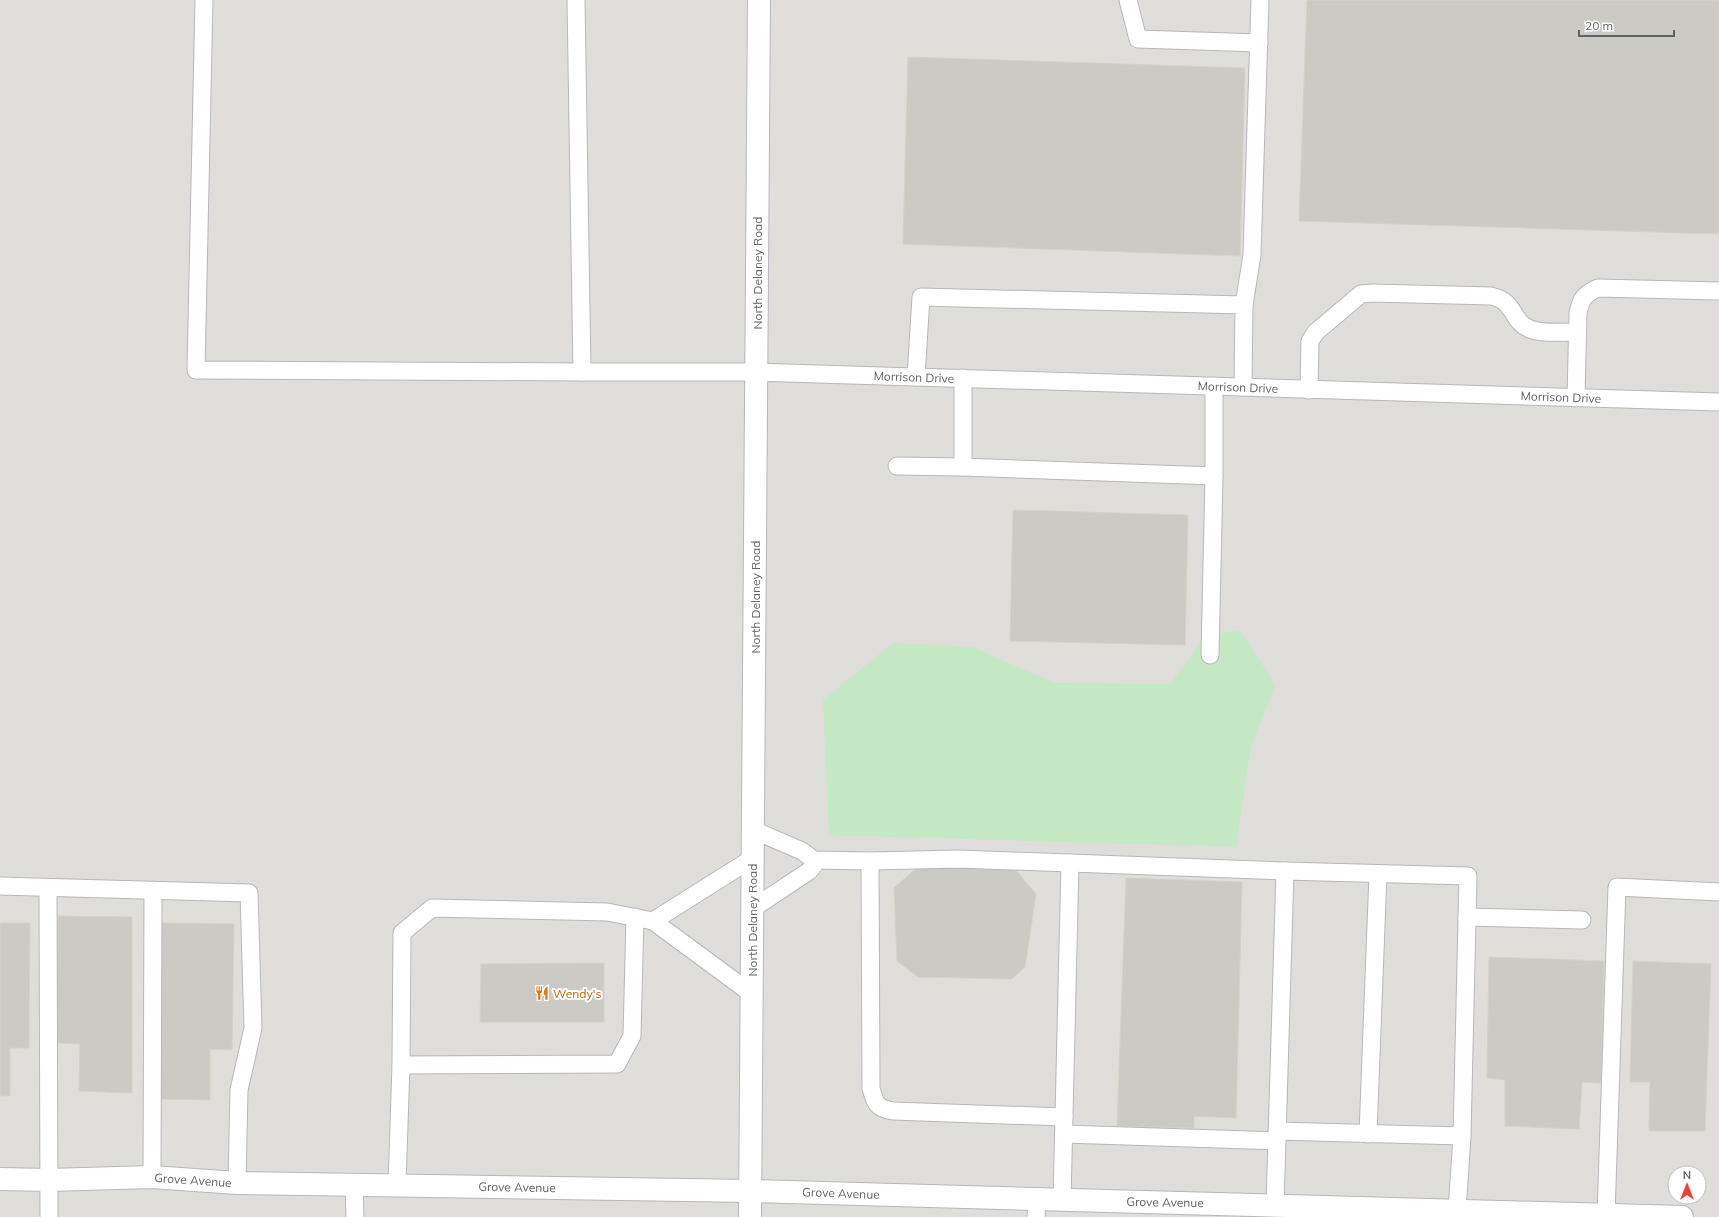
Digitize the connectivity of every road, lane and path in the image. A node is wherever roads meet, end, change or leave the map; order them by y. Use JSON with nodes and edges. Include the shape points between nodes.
{"nodes":[{"id":1,"x":204,"y":0,"type":"edge"},
{"id":2,"x":576,"y":0,"type":"edge"},
{"id":3,"x":759,"y":0,"type":"edge"},
{"id":4,"x":1128,"y":0,"type":"edge"},
{"id":5,"x":1260,"y":0,"type":"edge"},
{"id":6,"x":1259,"y":43,"type":"junction"},
{"id":7,"x":1719,"y":292,"type":"edge"},
{"id":8,"x":1244,"y":305,"type":"junction"},
{"id":9,"x":1577,"y":332,"type":"junction"},
{"id":10,"x":582,"y":372,"type":"junction"},
{"id":11,"x":756,"y":372,"type":"junction"},
{"id":12,"x":916,"y":377,"type":"junction"},
{"id":13,"x":963,"y":378,"type":"junction"},
{"id":14,"x":1214,"y":386,"type":"junction"},
{"id":15,"x":1244,"y":387,"type":"junction"},
{"id":16,"x":1309,"y":390,"type":"junction"},
{"id":17,"x":1576,"y":398,"type":"junction"},
{"id":18,"x":1719,"y":402,"type":"edge"},
{"id":19,"x":897,"y":466,"type":"dead end"},
{"id":20,"x":963,"y":467,"type":"junction"},
{"id":21,"x":1214,"y":476,"type":"junction"},
{"id":22,"x":1210,"y":655,"type":"dead end"},
{"id":23,"x":753,"y":830,"type":"junction"},
{"id":24,"x":752,"y":858,"type":"junction"},
{"id":25,"x":814,"y":860,"type":"junction"},
{"id":26,"x":870,"y":861,"type":"junction"},
{"id":27,"x":1070,"y":863,"type":"junction"},
{"id":28,"x":1285,"y":871,"type":"junction"},
{"id":29,"x":1378,"y":874,"type":"junction"},
{"id":30,"x":0,"y":886,"type":"edge"},
{"id":31,"x":48,"y":888,"type":"junction"},
{"id":32,"x":153,"y":892,"type":"junction"},
{"id":33,"x":1719,"y":892,"type":"edge"},
{"id":34,"x":752,"y":908,"type":"junction"},
{"id":35,"x":635,"y":918,"type":"junction"},
{"id":36,"x":1467,"y":918,"type":"junction"},
{"id":37,"x":1582,"y":920,"type":"dead end"},
{"id":38,"x":653,"y":921,"type":"junction"},
{"id":39,"x":752,"y":994,"type":"junction"},
{"id":40,"x":401,"y":1065,"type":"junction"},
{"id":41,"x":1064,"y":1117,"type":"junction"},
{"id":42,"x":1064,"y":1134,"type":"junction"},
{"id":43,"x":1368,"y":1134,"type":"junction"},
{"id":44,"x":1277,"y":1136,"type":"junction"},
{"id":45,"x":1462,"y":1136,"type":"junction"},
{"id":46,"x":152,"y":1177,"type":"junction"},
{"id":47,"x":0,"y":1179,"type":"edge"},
{"id":48,"x":49,"y":1180,"type":"junction"},
{"id":49,"x":237,"y":1183,"type":"junction"},
{"id":50,"x":354,"y":1184,"type":"junction"},
{"id":51,"x":397,"y":1185,"type":"junction"},
{"id":52,"x":750,"y":1191,"type":"junction"},
{"id":53,"x":1062,"y":1200,"type":"junction"},
{"id":54,"x":1275,"y":1205,"type":"junction"},
{"id":55,"x":1037,"y":1208,"type":"edge"},
{"id":56,"x":1227,"y":1210,"type":"edge"},
{"id":57,"x":1457,"y":1211,"type":"junction"},
{"id":58,"x":1504,"y":1214,"type":"edge"},
{"id":59,"x":1606,"y":1215,"type":"junction"},
{"id":60,"x":49,"y":1217,"type":"edge"},
{"id":61,"x":355,"y":1217,"type":"edge"},
{"id":62,"x":750,"y":1217,"type":"edge"},
{"id":63,"x":1682,"y":1217,"type":"edge"}],
"edges":[{"from":1,"to":10,"type":"lane","name":"Morrison Drive","via":[[196,370]]},
{"from":2,"to":10,"type":"lane"},
{"from":3,"to":11,"type":"street","name":"North Delaney Road"},
{"from":4,"to":6,"type":"lane","via":[[1138,39]]},
{"from":5,"to":6,"type":"lane"},
{"from":6,"to":8,"type":"lane","via":[[1252,255]]},
{"from":7,"to":9,"type":"lane","via":[[1598,288],[1588,292],[1581,300]]},
{"from":8,"to":12,"type":"lane","via":[[921,297]]},
{"from":8,"to":15,"type":"lane"},
{"from":9,"to":16,"type":"lane","via":[[1531,330],[1519,322],[1512,308],[1501,298],[1491,296],[1361,294],[1325,323],[1310,341]]},
{"from":9,"to":17,"type":"lane"},
{"from":10,"to":11,"type":"lane","name":"Morrison Drive"},
{"from":11,"to":12,"type":"lane","name":"Morrison Drive"},
{"from":11,"to":23,"type":"street","name":"North Delaney Road"},
{"from":12,"to":13,"type":"lane","name":"Morrison Drive"},
{"from":13,"to":14,"type":"lane","name":"Morrison Drive"},
{"from":13,"to":20,"type":"lane"},
{"from":14,"to":15,"type":"lane","name":"Morrison Drive"},
{"from":14,"to":21,"type":"lane"},
{"from":15,"to":16,"type":"lane","name":"Morrison Drive"},
{"from":16,"to":17,"type":"lane","name":"Morrison Drive"},
{"from":17,"to":18,"type":"lane","name":"Morrison Drive"},
{"from":19,"to":20,"type":"lane"},
{"from":20,"to":21,"type":"lane"},
{"from":21,"to":22,"type":"lane"},
{"from":23,"to":24,"type":"street","name":"North Delaney Road"},
{"from":23,"to":25,"type":"lane","via":[[802,851]]},
{"from":24,"to":34,"type":"street","name":"North Delaney Road"},
{"from":24,"to":38,"type":"lane"},
{"from":25,"to":26,"type":"lane"},
{"from":25,"to":34,"type":"lane","via":[[810,871]]},
{"from":26,"to":27,"type":"lane","via":[[959,859]]},
{"from":26,"to":41,"type":"lane","via":[[871,1088],[875,1101],[882,1109],[893,1111]]},
{"from":27,"to":28,"type":"lane"},
{"from":27,"to":41,"type":"lane"},
{"from":28,"to":29,"type":"lane"},
{"from":28,"to":44,"type":"lane"},
{"from":29,"to":36,"type":"lane","via":[[1468,876]]},
{"from":29,"to":43,"type":"lane"},
{"from":30,"to":31,"type":"lane"},
{"from":31,"to":32,"type":"lane"},
{"from":31,"to":48,"type":"lane"},
{"from":32,"to":46,"type":"lane"},
{"from":32,"to":49,"type":"lane","via":[[249,893],[253,1028],[238,1090]]},
{"from":33,"to":59,"type":"lane","via":[[1617,888]]},
{"from":34,"to":39,"type":"street","name":"North Delaney Road"},
{"from":35,"to":38,"type":"lane"},
{"from":35,"to":40,"type":"lane","via":[[632,1036],[617,1064]]},
{"from":35,"to":40,"type":"lane","via":[[607,912],[432,908],[402,933]]},
{"from":36,"to":37,"type":"lane"},
{"from":36,"to":45,"type":"lane"},
{"from":38,"to":39,"type":"lane"},
{"from":39,"to":52,"type":"street","name":"North Delaney Road"},
{"from":40,"to":51,"type":"lane"},
{"from":41,"to":42,"type":"lane"},
{"from":42,"to":44,"type":"lane"},
{"from":42,"to":53,"type":"lane"},
{"from":43,"to":44,"type":"lane"},
{"from":43,"to":45,"type":"lane"},
{"from":44,"to":54,"type":"lane"},
{"from":45,"to":57,"type":"lane"},
{"from":46,"to":48,"type":"street","name":"Grove Avenue"},
{"from":46,"to":49,"type":"street","name":"Grove Avenue"},
{"from":47,"to":48,"type":"street","name":"Grove Avenue"},
{"from":48,"to":60,"type":"lane"},
{"from":49,"to":50,"type":"street","name":"Grove Avenue"},
{"from":50,"to":51,"type":"street","name":"Grove Avenue"},
{"from":50,"to":61,"type":"lane"},
{"from":51,"to":52,"type":"street","name":"Grove Avenue"},
{"from":52,"to":55,"type":"street","name":"Grove Avenue"},
{"from":52,"to":62,"type":"street","name":"North Delaney Road"},
{"from":53,"to":55,"type":"street","name":"Grove Avenue"},
{"from":53,"to":56,"type":"street","name":"Grove Avenue"},
{"from":54,"to":56,"type":"street","name":"Grove Avenue"},
{"from":54,"to":57,"type":"street","name":"Grove Avenue"},
{"from":57,"to":58,"type":"street","name":"Grove Avenue"},
{"from":58,"to":59,"type":"street","name":"Grove Avenue"},
{"from":59,"to":63,"type":"street","name":"Grove Avenue"}]}
